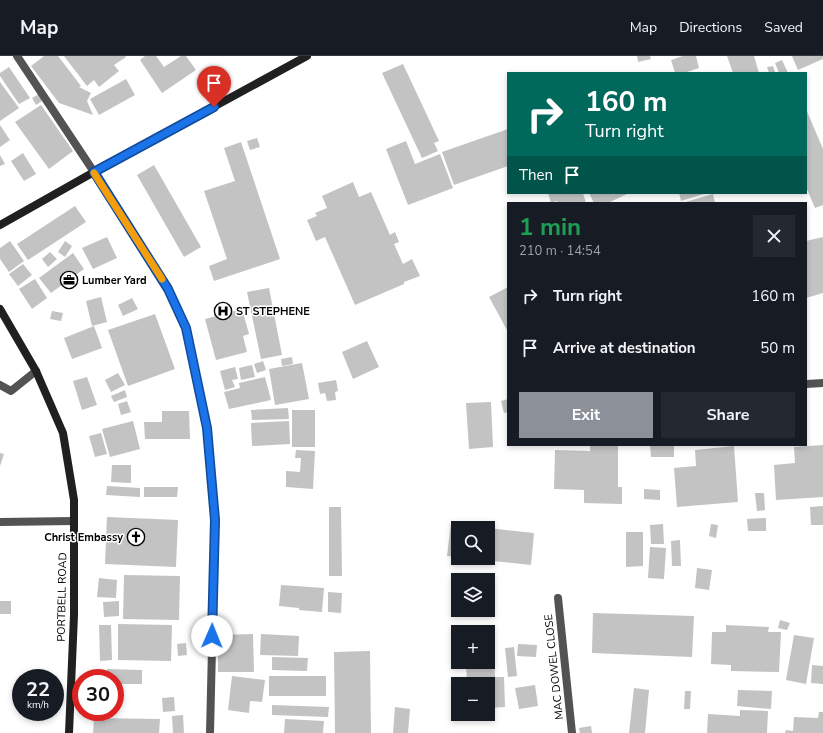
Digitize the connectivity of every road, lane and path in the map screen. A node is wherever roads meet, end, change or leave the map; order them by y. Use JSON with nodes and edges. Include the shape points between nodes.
{"nodes":[{"id":1,"x":17,"y":56,"type":"edge"},
{"id":2,"x":307,"y":56,"type":"edge"},
{"id":3,"x":94,"y":172,"type":"junction"},
{"id":4,"x":0,"y":225,"type":"edge"},
{"id":5,"x":0,"y":309,"type":"edge"},
{"id":6,"x":36,"y":371,"type":"junction"},
{"id":7,"x":823,"y":383,"type":"edge"},
{"id":8,"x":807,"y":384,"type":"edge"},
{"id":9,"x":0,"y":385,"type":"edge"},
{"id":10,"x":74,"y":521,"type":"junction"},
{"id":11,"x":0,"y":522,"type":"edge"},
{"id":12,"x":558,"y":598,"type":"dead end"},
{"id":13,"x":69,"y":733,"type":"edge"},
{"id":14,"x":210,"y":733,"type":"edge"},
{"id":15,"x":572,"y":733,"type":"edge"}],
"edges":[{"from":1,"to":3,"type":"street"},
{"from":2,"to":3,"type":"main road"},
{"from":3,"to":4,"type":"main road"},
{"from":3,"to":14,"type":"street","via":[[168,289],[186,328],[204,412],[215,520]]},
{"from":5,"to":6,"type":"main road","name":"PORTBELL ROAD"},
{"from":6,"to":9,"type":"street","via":[[11,391]]},
{"from":6,"to":10,"type":"main road","name":"PORTBELL ROAD","via":[[63,433],[74,500]]},
{"from":7,"to":8,"type":"street"},
{"from":10,"to":11,"type":"street"},
{"from":10,"to":13,"type":"main road","name":"PORTBELL ROAD","via":[[74,615]]},
{"from":12,"to":15,"type":"street","name":"MAC DOWEL CLOSE"}]}
